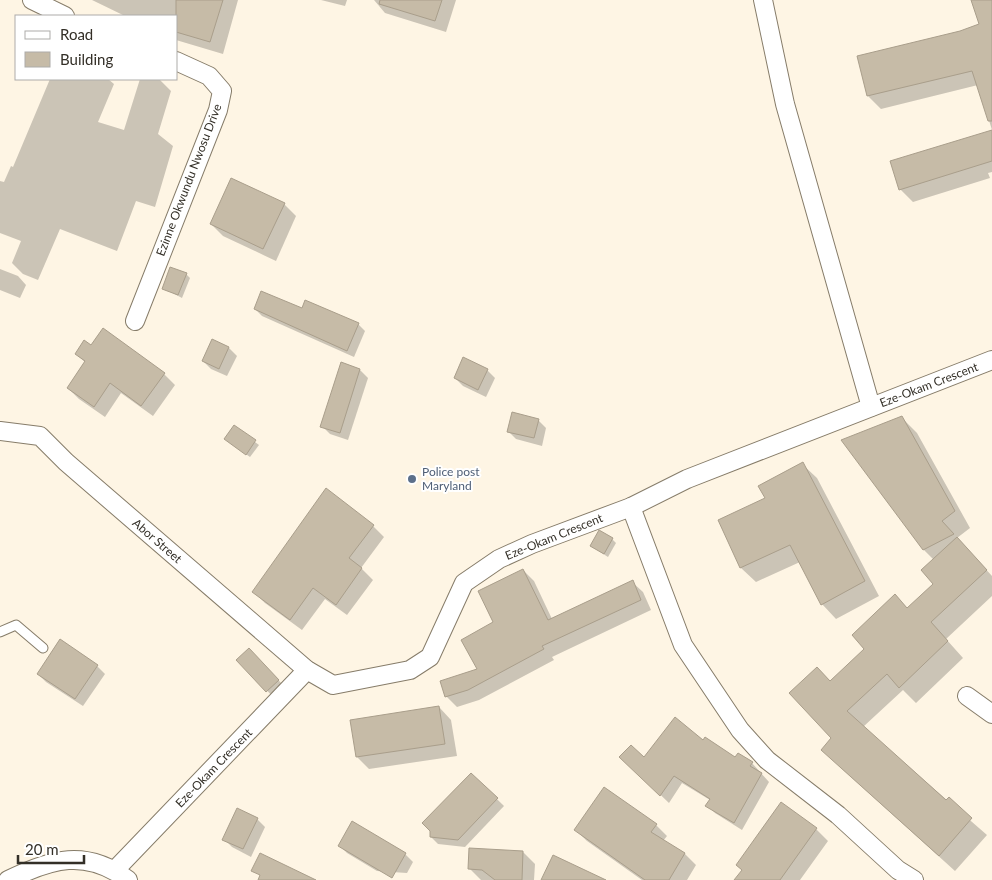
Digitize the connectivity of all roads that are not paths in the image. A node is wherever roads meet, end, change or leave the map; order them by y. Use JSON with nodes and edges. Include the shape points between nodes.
{"nodes":[{"id":1,"x":32,"y":0,"type":"edge"},
{"id":2,"x":763,"y":0,"type":"edge"},
{"id":3,"x":63,"y":15,"type":"edge"},
{"id":4,"x":178,"y":62,"type":"edge"},
{"id":5,"x":135,"y":321,"type":"dead end"},
{"id":6,"x":992,"y":360,"type":"edge"},
{"id":7,"x":871,"y":407,"type":"junction"},
{"id":8,"x":0,"y":431,"type":"edge"},
{"id":9,"x":631,"y":507,"type":"junction"},
{"id":10,"x":0,"y":632,"type":"edge"},
{"id":11,"x":43,"y":648,"type":"dead end"},
{"id":12,"x":307,"y":670,"type":"junction"},
{"id":13,"x":967,"y":696,"type":"dead end"},
{"id":14,"x":992,"y":714,"type":"edge"},
{"id":15,"x":121,"y":875,"type":"edge"},
{"id":16,"x":8,"y":880,"type":"edge"},
{"id":17,"x":914,"y":880,"type":"edge"}],
"edges":[{"from":1,"to":3,"type":"street"},
{"from":2,"to":7,"type":"street","via":[[785,104]]},
{"from":4,"to":5,"type":"street","name":"Ezinne Okwundu Nwosu Drive","via":[[209,76],[222,91],[218,110]]},
{"from":6,"to":7,"type":"street","name":"Eze-Okam Crescent"},
{"from":7,"to":9,"type":"street","name":"Eze-Okam Crescent","via":[[687,479]]},
{"from":8,"to":12,"type":"street","name":"Abor Street","via":[[42,438]]},
{"from":9,"to":12,"type":"street","name":"Eze-Okam Crescent","via":[[499,559],[464,583],[430,657],[410,670],[333,684]]},
{"from":9,"to":17,"type":"street","via":[[683,645],[740,730],[766,760],[838,815],[898,870]]},
{"from":10,"to":11,"type":"lane","via":[[16,625]]},
{"from":12,"to":15,"type":"street","name":"Eze-Okam Crescent"},
{"from":13,"to":14,"type":"street"},
{"from":15,"to":16,"type":"street","via":[[100,863],[53,861]]}]}
